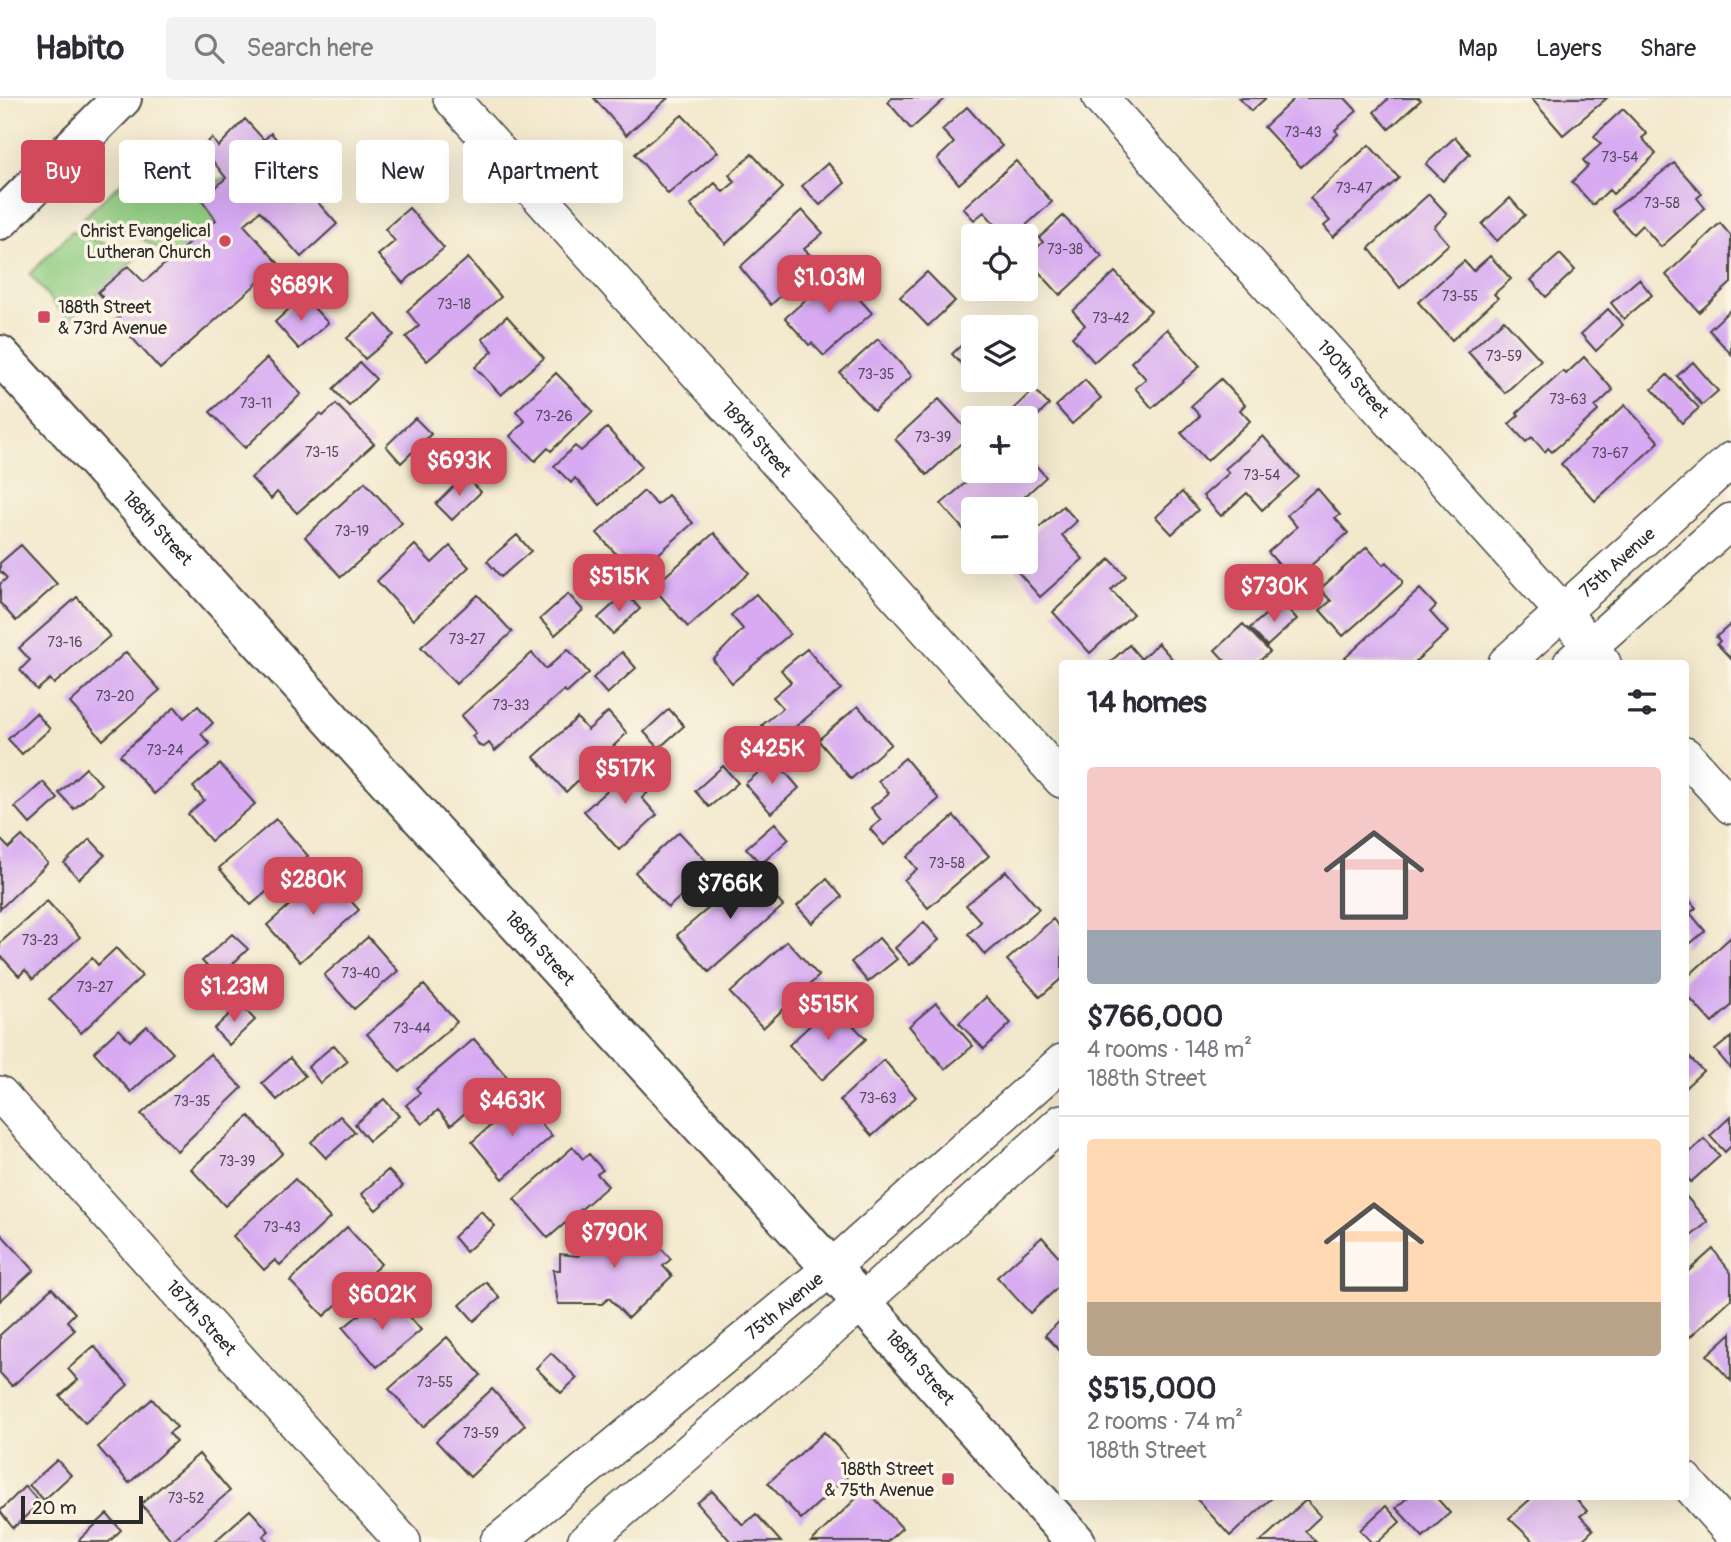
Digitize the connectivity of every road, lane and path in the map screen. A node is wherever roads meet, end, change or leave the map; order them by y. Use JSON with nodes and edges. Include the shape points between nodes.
{"nodes":[{"id":1,"x":122,"y":98,"type":"edge"},
{"id":2,"x":451,"y":98,"type":"edge"},
{"id":3,"x":1100,"y":98,"type":"edge"},
{"id":4,"x":0,"y":220,"type":"edge"},
{"id":5,"x":0,"y":355,"type":"edge"},
{"id":6,"x":1731,"y":460,"type":"edge"},
{"id":7,"x":1731,"y":520,"type":"edge"},
{"id":8,"x":1563,"y":612,"type":"junction"},
{"id":9,"x":1588,"y":658,"type":"edge"},
{"id":10,"x":1509,"y":660,"type":"edge"},
{"id":11,"x":1689,"y":759,"type":"edge"},
{"id":12,"x":1059,"y":777,"type":"edge"},
{"id":13,"x":1731,"y":806,"type":"edge"},
{"id":14,"x":1059,"y":1065,"type":"edge"},
{"id":15,"x":0,"y":1094,"type":"edge"},
{"id":16,"x":1059,"y":1125,"type":"edge"},
{"id":17,"x":831,"y":1268,"type":"junction"},
{"id":18,"x":862,"y":1303,"type":"junction"},
{"id":19,"x":1689,"y":1485,"type":"edge"},
{"id":20,"x":1731,"y":1532,"type":"edge"},
{"id":21,"x":403,"y":1542,"type":"edge"},
{"id":22,"x":498,"y":1542,"type":"edge"},
{"id":23,"x":585,"y":1542,"type":"edge"},
{"id":24,"x":1076,"y":1542,"type":"edge"}],
"edges":[{"from":1,"to":4,"type":"street"},
{"from":2,"to":12,"type":"street","name":"189th Street"},
{"from":3,"to":8,"type":"street","name":"190th Street"},
{"from":5,"to":17,"type":"street","name":"188th Street"},
{"from":6,"to":8,"type":"street","name":"75th Avenue"},
{"from":7,"to":9,"type":"street"},
{"from":8,"to":9,"type":"street","name":"190th Street"},
{"from":8,"to":10,"type":"street","name":"75th Avenue"},
{"from":11,"to":13,"type":"street"},
{"from":14,"to":17,"type":"street","name":"75th Avenue"},
{"from":15,"to":21,"type":"street","name":"187th Street"},
{"from":16,"to":18,"type":"street"},
{"from":17,"to":18,"type":"street","name":"188th Street"},
{"from":17,"to":22,"type":"street","name":"75th Avenue"},
{"from":18,"to":23,"type":"street"},
{"from":18,"to":24,"type":"street","name":"188th Street"},
{"from":19,"to":20,"type":"street"}]}
